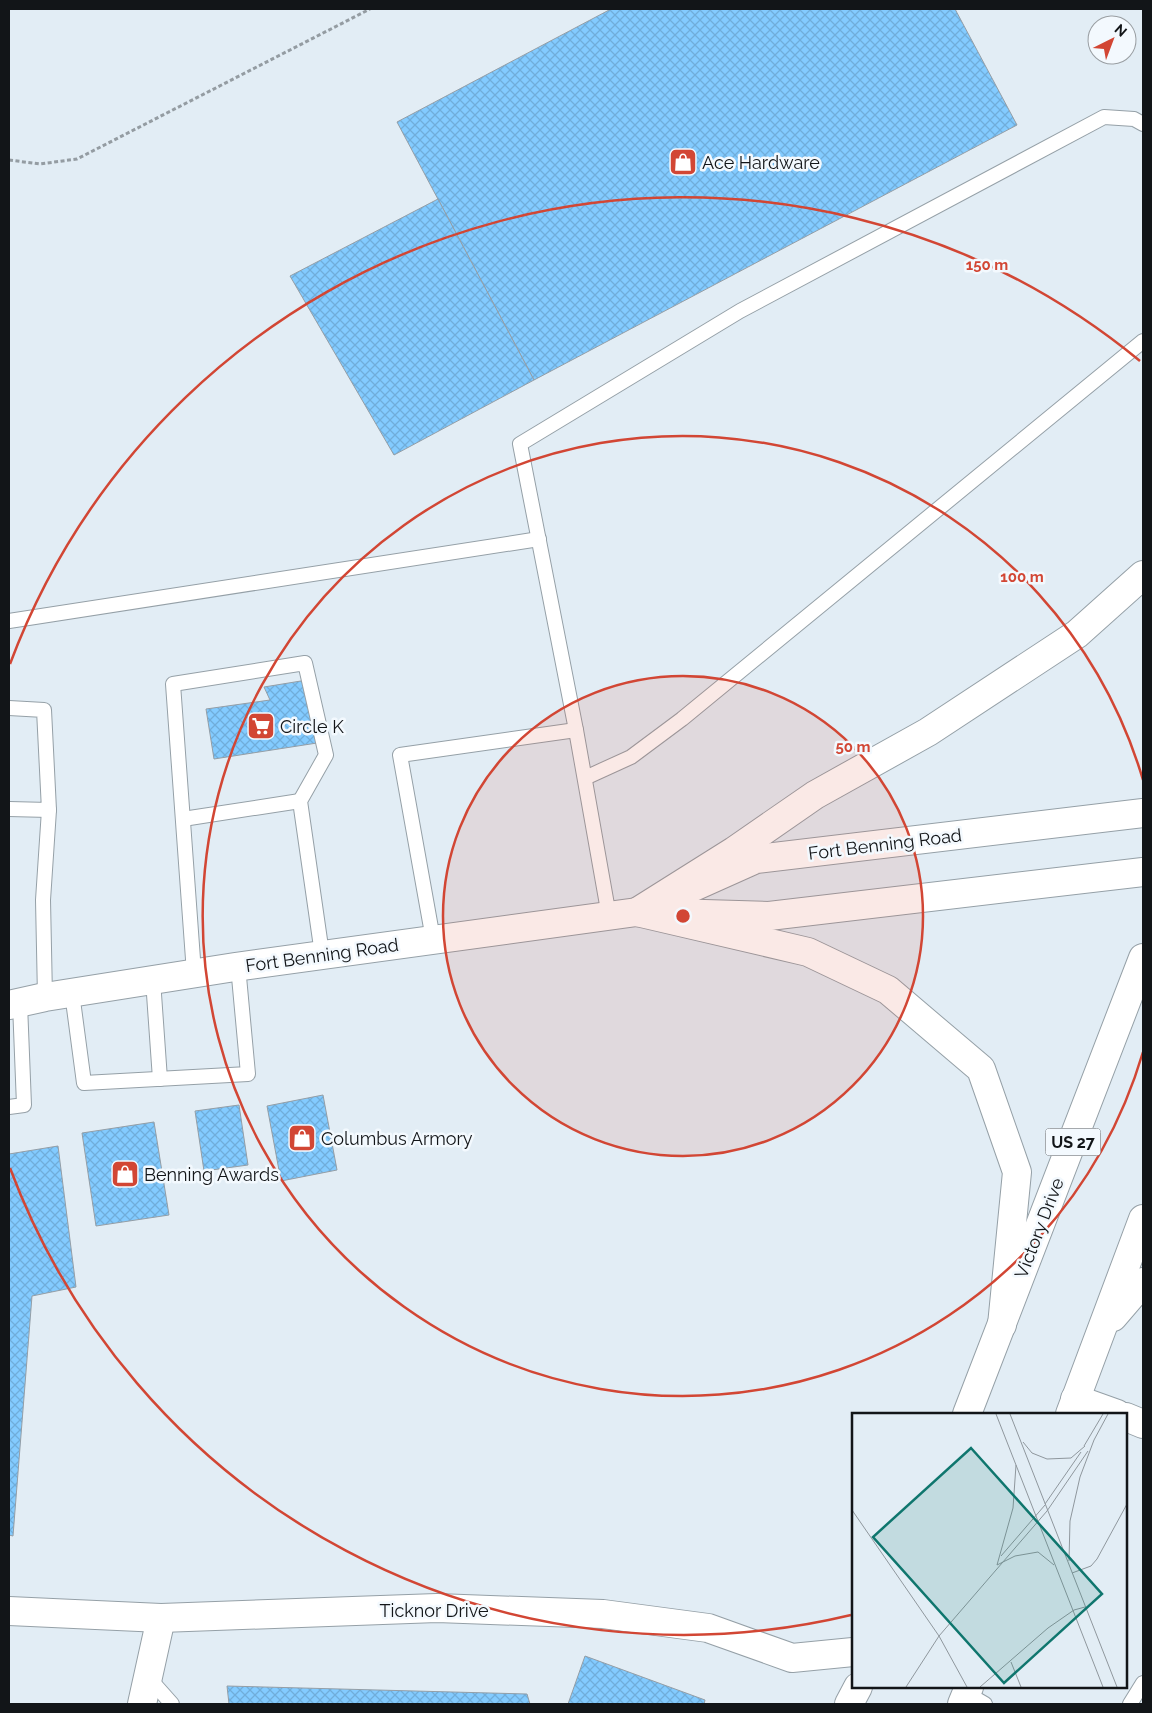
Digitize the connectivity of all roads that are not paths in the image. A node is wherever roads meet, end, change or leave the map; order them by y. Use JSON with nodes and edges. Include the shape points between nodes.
{"nodes":[{"id":1,"x":1143,"y":124,"type":"edge"},
{"id":2,"x":1143,"y":341,"type":"edge"},
{"id":3,"x":539,"y":540,"type":"junction"},
{"id":4,"x":1143,"y":575,"type":"edge"},
{"id":5,"x":9,"y":620,"type":"edge"},
{"id":6,"x":9,"y":708,"type":"edge"},
{"id":7,"x":576,"y":730,"type":"junction"},
{"id":8,"x":585,"y":778,"type":"junction"},
{"id":9,"x":300,"y":801,"type":"junction"},
{"id":10,"x":9,"y":809,"type":"edge"},
{"id":11,"x":49,"y":810,"type":"junction"},
{"id":12,"x":1143,"y":813,"type":"edge"},
{"id":13,"x":183,"y":819,"type":"junction"},
{"id":14,"x":1143,"y":872,"type":"edge"},
{"id":15,"x":638,"y":912,"type":"junction"},
{"id":16,"x":609,"y":916,"type":"junction"},
{"id":17,"x":433,"y":939,"type":"junction"},
{"id":18,"x":322,"y":954,"type":"junction"},
{"id":19,"x":1143,"y":958,"type":"edge"},
{"id":20,"x":238,"y":966,"type":"junction"},
{"id":21,"x":194,"y":973,"type":"junction"},
{"id":22,"x":153,"y":980,"type":"junction"},
{"id":23,"x":72,"y":993,"type":"junction"},
{"id":24,"x":25,"y":1002,"type":"edge"},
{"id":25,"x":160,"y":1079,"type":"junction"},
{"id":26,"x":9,"y":1106,"type":"edge"},
{"id":27,"x":1143,"y":1219,"type":"edge"},
{"id":28,"x":1143,"y":1282,"type":"edge"},
{"id":29,"x":1002,"y":1325,"type":"junction"},
{"id":30,"x":1102,"y":1329,"type":"junction"},
{"id":31,"x":1072,"y":1407,"type":"edge"},
{"id":32,"x":967,"y":1413,"type":"edge"},
{"id":33,"x":1111,"y":1413,"type":"edge"},
{"id":34,"x":1127,"y":1417,"type":"edge"},
{"id":35,"x":1143,"y":1424,"type":"edge"},
{"id":36,"x":9,"y":1611,"type":"edge"},
{"id":37,"x":160,"y":1618,"type":"junction"},
{"id":38,"x":852,"y":1652,"type":"edge"},
{"id":39,"x":148,"y":1678,"type":"junction"},
{"id":40,"x":1143,"y":1683,"type":"edge"},
{"id":41,"x":858,"y":1688,"type":"edge"},
{"id":42,"x":142,"y":1704,"type":"edge"},
{"id":43,"x":172,"y":1704,"type":"edge"},
{"id":44,"x":850,"y":1704,"type":"edge"},
{"id":45,"x":1130,"y":1704,"type":"edge"}],
"edges":[{"from":1,"to":3,"type":"lane","via":[[1104,117],[740,311],[520,444]]},
{"from":2,"to":8,"type":"lane","via":[[682,719],[631,757]]},
{"from":3,"to":5,"type":"lane"},
{"from":3,"to":7,"type":"lane"},
{"from":4,"to":15,"type":"main road","via":[[1069,639],[928,732],[815,796]]},
{"from":6,"to":11,"type":"lane","via":[[44,710]]},
{"from":7,"to":8,"type":"lane"},
{"from":7,"to":17,"type":"lane","via":[[400,755]]},
{"from":8,"to":16,"type":"lane"},
{"from":9,"to":13,"type":"lane"},
{"from":9,"to":13,"type":"lane","via":[[326,755],[305,663],[173,684]]},
{"from":9,"to":18,"type":"lane"},
{"from":10,"to":11,"type":"lane"},
{"from":11,"to":24,"type":"lane","via":[[43,900]]},
{"from":12,"to":15,"type":"main road","name":"Fort Benning Road","via":[[756,859]]},
{"from":13,"to":21,"type":"lane"},
{"from":14,"to":15,"type":"main road","name":"Fort Benning Road","via":[[769,916]]},
{"from":15,"to":16,"type":"main road","name":"Fort Benning Road"},
{"from":15,"to":29,"type":"main road","via":[[808,952],[888,990],[982,1069],[1017,1172]]},
{"from":16,"to":17,"type":"main road","name":"Fort Benning Road"},
{"from":17,"to":18,"type":"main road","name":"Fort Benning Road"},
{"from":18,"to":20,"type":"main road","name":"Fort Benning Road"},
{"from":19,"to":29,"type":"main road","name":"Victory Drive","number":"US 27"},
{"from":20,"to":21,"type":"main road","name":"Fort Benning Road"},
{"from":20,"to":25,"type":"lane","via":[[248,1074]]},
{"from":21,"to":22,"type":"main road","name":"Fort Benning Road"},
{"from":22,"to":23,"type":"main road","name":"Fort Benning Road"},
{"from":22,"to":25,"type":"lane"},
{"from":23,"to":24,"type":"main road","name":"Fort Benning Road"},
{"from":23,"to":25,"type":"lane","via":[[84,1083]]},
{"from":24,"to":26,"type":"lane","via":[[24,1105]]},
{"from":27,"to":30,"type":"main road"},
{"from":28,"to":30,"type":"main road"},
{"from":29,"to":32,"type":"main road","name":"Victory Drive","number":"US 27"},
{"from":30,"to":31,"type":"main road"},
{"from":31,"to":33,"type":"main road"},
{"from":34,"to":35,"type":"main road"},
{"from":36,"to":37,"type":"main road","name":"Ticknor Drive"},
{"from":37,"to":38,"type":"main road","name":"Ticknor Drive","via":[[437,1608],[603,1614],[708,1628],[792,1658]]},
{"from":37,"to":39,"type":"main road"},
{"from":39,"to":42,"type":"main road"},
{"from":39,"to":43,"type":"lane"},
{"from":40,"to":45,"type":"lane"},
{"from":41,"to":44,"type":"main road"}]}
